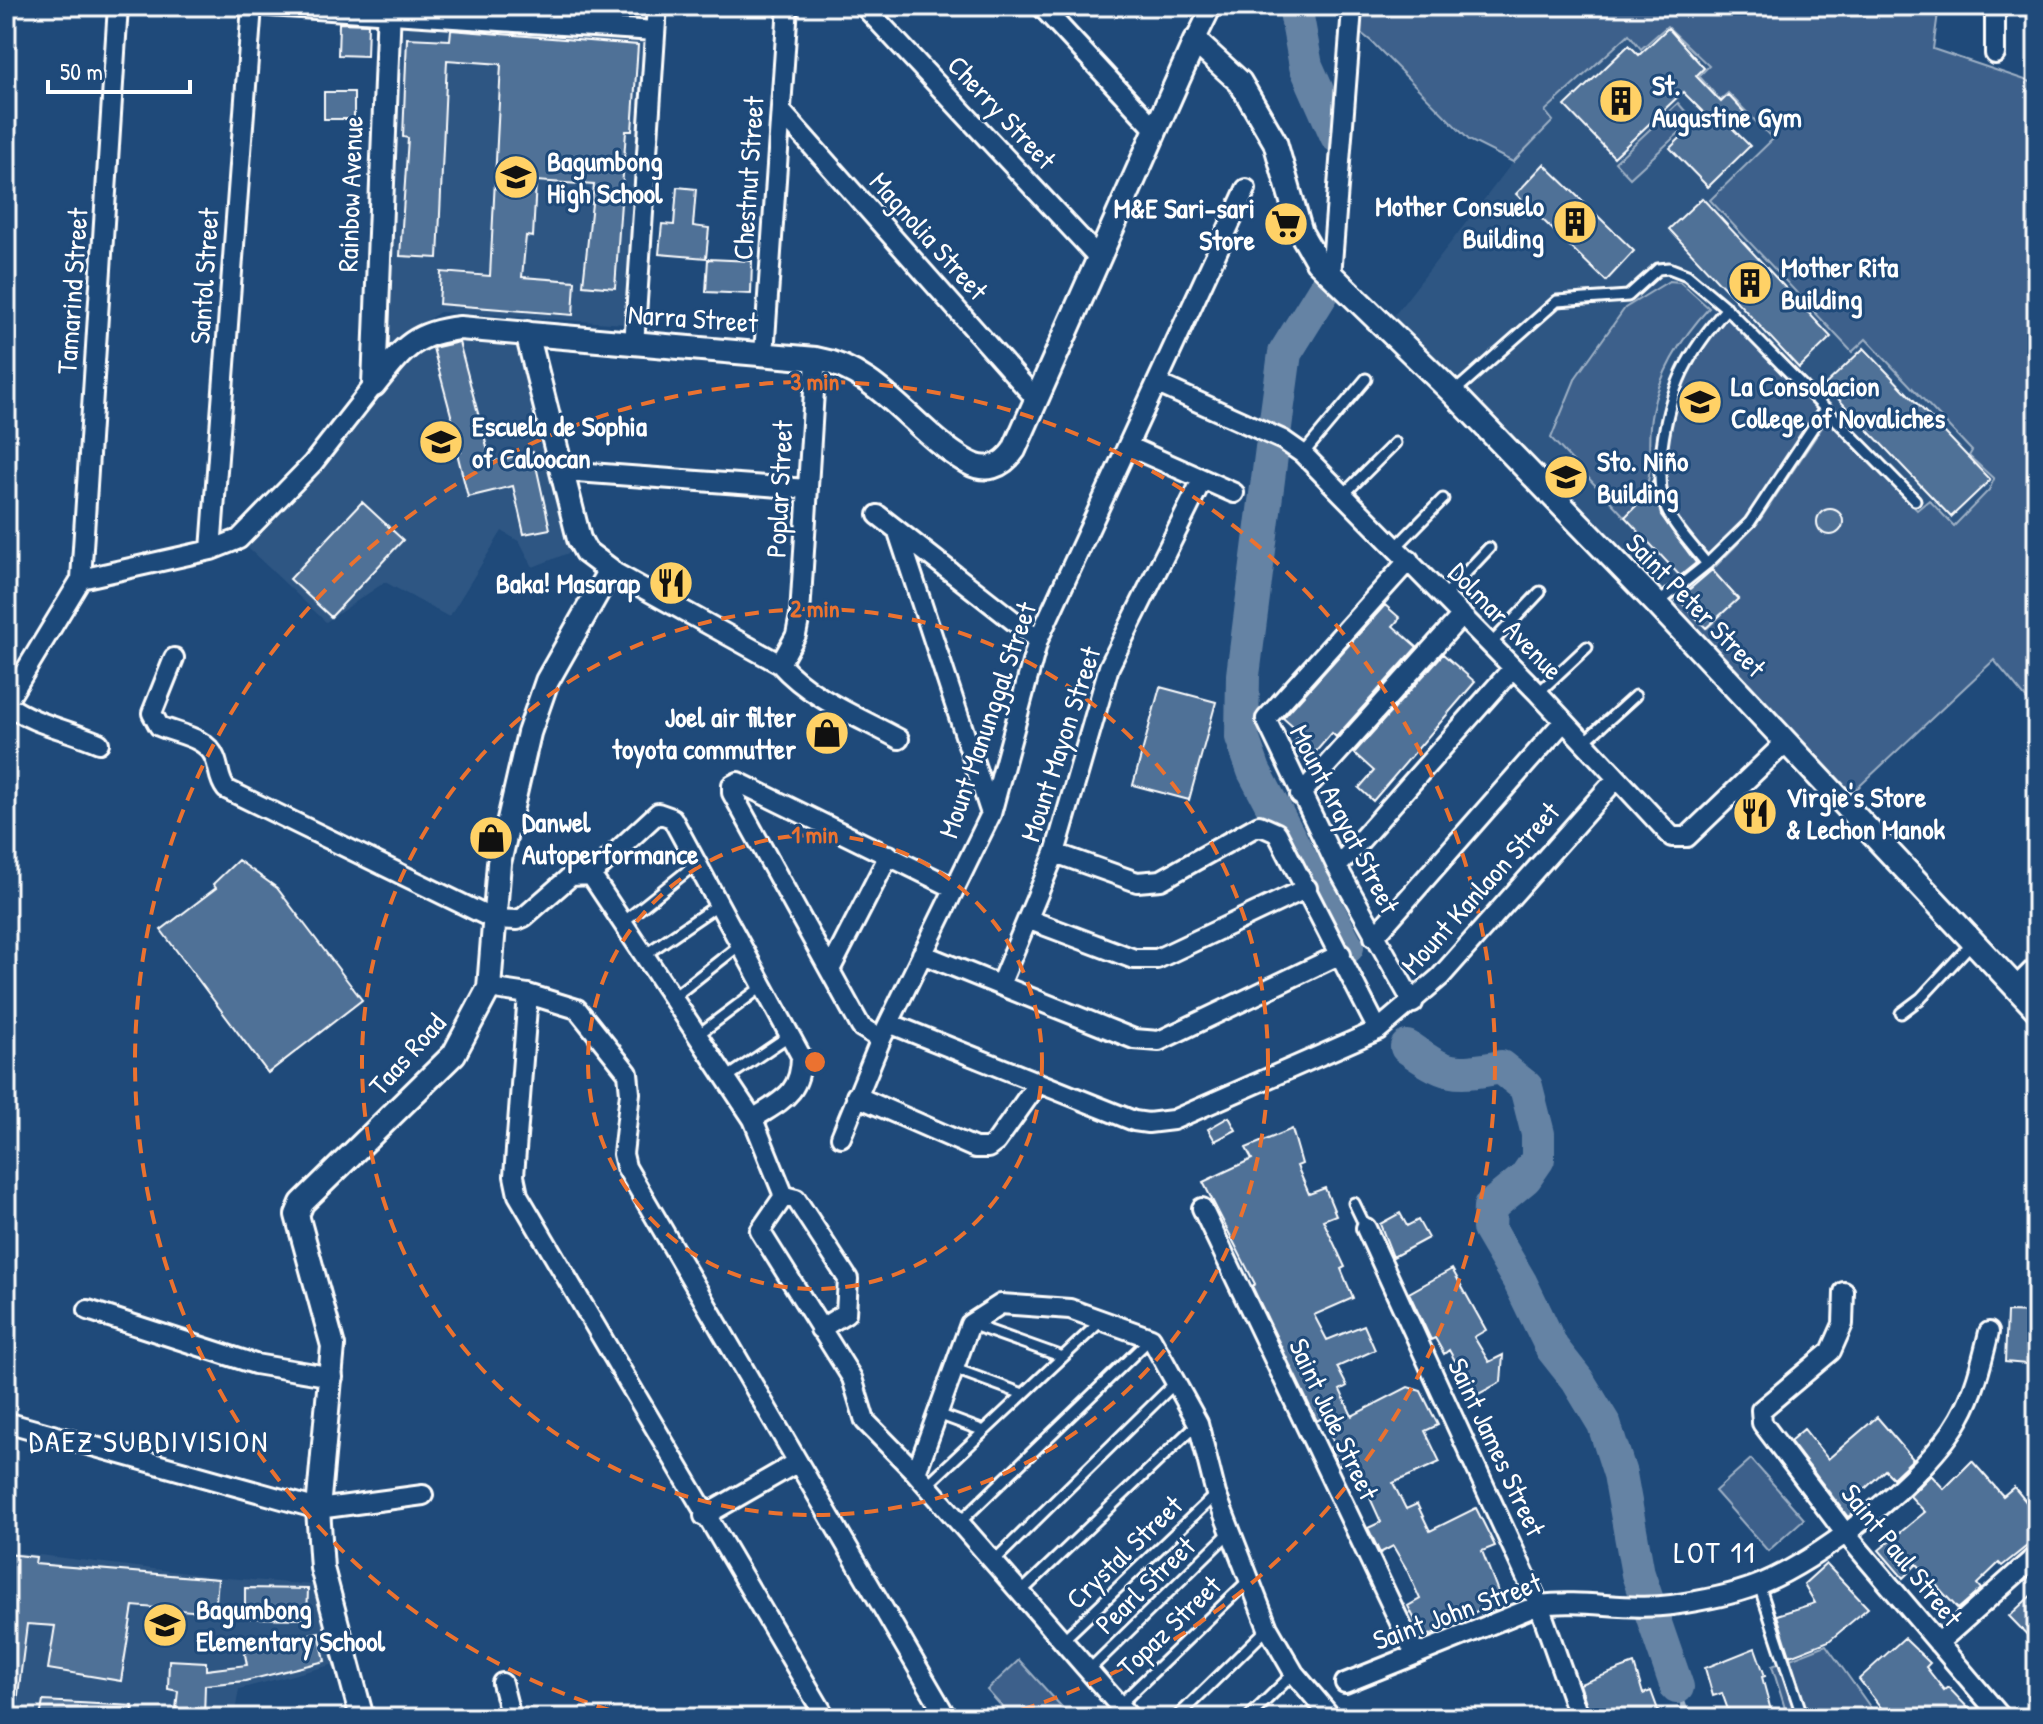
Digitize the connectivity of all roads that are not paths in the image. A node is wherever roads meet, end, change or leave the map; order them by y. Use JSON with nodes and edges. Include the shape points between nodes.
{"nodes":[{"id":1,"x":118,"y":6,"type":"edge"},
{"id":2,"x":252,"y":6,"type":"edge"},
{"id":3,"x":269,"y":6,"type":"edge"},
{"id":4,"x":657,"y":6,"type":"edge"},
{"id":5,"x":788,"y":6,"type":"edge"},
{"id":6,"x":864,"y":6,"type":"edge"},
{"id":7,"x":1041,"y":6,"type":"edge"},
{"id":8,"x":1212,"y":6,"type":"edge"},
{"id":9,"x":1995,"y":6,"type":"edge"},
{"id":10,"x":1352,"y":9,"type":"dead end"},
{"id":11,"x":388,"y":10,"type":"edge"},
{"id":12,"x":528,"y":14,"type":"edge"},
{"id":13,"x":655,"y":31,"type":"junction"},
{"id":14,"x":1195,"y":41,"type":"junction"},
{"id":15,"x":1995,"y":54,"type":"dead end"},
{"id":16,"x":781,"y":111,"type":"junction"},
{"id":17,"x":1156,"y":130,"type":"junction"},
{"id":18,"x":1246,"y":189,"type":"dead end"},
{"id":19,"x":1099,"y":258,"type":"junction"},
{"id":20,"x":1331,"y":276,"type":"junction"},
{"id":21,"x":1727,"y":308,"type":"junction"},
{"id":22,"x":527,"y":333,"type":"junction"},
{"id":23,"x":634,"y":345,"type":"junction"},
{"id":24,"x":764,"y":354,"type":"junction"},
{"id":25,"x":816,"y":359,"type":"junction"},
{"id":26,"x":1366,"y":379,"type":"dead end"},
{"id":27,"x":1158,"y":384,"type":"junction"},
{"id":28,"x":374,"y":385,"type":"junction"},
{"id":29,"x":1453,"y":393,"type":"junction"},
{"id":30,"x":1036,"y":399,"type":"junction"},
{"id":31,"x":1825,"y":409,"type":"junction"},
{"id":32,"x":1395,"y":443,"type":"dead end"},
{"id":33,"x":1130,"y":447,"type":"junction"},
{"id":34,"x":1303,"y":454,"type":"junction"},
{"id":35,"x":563,"y":471,"type":"junction"},
{"id":36,"x":1202,"y":480,"type":"junction"},
{"id":37,"x":807,"y":489,"type":"junction"},
{"id":38,"x":1234,"y":493,"type":"dead end"},
{"id":39,"x":1345,"y":493,"type":"junction"},
{"id":40,"x":1443,"y":499,"type":"dead end"},
{"id":41,"x":1915,"y":500,"type":"dead end"},
{"id":42,"x":878,"y":515,"type":"dead end"},
{"id":43,"x":898,"y":532,"type":"junction"},
{"id":44,"x":1489,"y":548,"type":"dead end"},
{"id":45,"x":211,"y":550,"type":"junction"},
{"id":46,"x":1403,"y":554,"type":"junction"},
{"id":47,"x":1707,"y":564,"type":"junction"},
{"id":48,"x":610,"y":570,"type":"junction"},
{"id":49,"x":81,"y":579,"type":"junction"},
{"id":50,"x":1540,"y":592,"type":"dead end"},
{"id":51,"x":1444,"y":596,"type":"junction"},
{"id":52,"x":1657,"y":604,"type":"junction"},
{"id":53,"x":1462,"y":615,"type":"junction"},
{"id":54,"x":1038,"y":640,"type":"junction"},
{"id":55,"x":1490,"y":645,"type":"junction"},
{"id":56,"x":1587,"y":647,"type":"dead end"},
{"id":57,"x":174,"y":658,"type":"dead end"},
{"id":58,"x":780,"y":664,"type":"junction"},
{"id":59,"x":1513,"y":668,"type":"junction"},
{"id":60,"x":1538,"y":693,"type":"junction"},
{"id":61,"x":1635,"y":696,"type":"dead end"},
{"id":62,"x":6,"y":703,"type":"edge"},
{"id":63,"x":1564,"y":721,"type":"junction"},
{"id":64,"x":899,"y":739,"type":"dead end"},
{"id":65,"x":1584,"y":742,"type":"junction"},
{"id":66,"x":99,"y":743,"type":"dead end"},
{"id":67,"x":1785,"y":743,"type":"junction"},
{"id":68,"x":1617,"y":778,"type":"junction"},
{"id":69,"x":1300,"y":795,"type":"junction"},
{"id":70,"x":991,"y":814,"type":"junction"},
{"id":71,"x":1055,"y":853,"type":"junction"},
{"id":72,"x":889,"y":855,"type":"junction"},
{"id":73,"x":697,"y":863,"type":"junction"},
{"id":74,"x":1337,"y":867,"type":"junction"},
{"id":75,"x":591,"y":875,"type":"junction"},
{"id":76,"x":954,"y":888,"type":"junction"},
{"id":77,"x":1307,"y":888,"type":"junction"},
{"id":78,"x":719,"y":904,"type":"junction"},
{"id":79,"x":493,"y":919,"type":"junction"},
{"id":80,"x":1030,"y":920,"type":"junction"},
{"id":81,"x":622,"y":923,"type":"junction"},
{"id":82,"x":1374,"y":937,"type":"junction"},
{"id":83,"x":1972,"y":943,"type":"junction"},
{"id":84,"x":741,"y":944,"type":"junction"},
{"id":85,"x":922,"y":954,"type":"junction"},
{"id":86,"x":1341,"y":954,"type":"junction"},
{"id":87,"x":643,"y":956,"type":"junction"},
{"id":88,"x":2037,"y":966,"type":"edge"},
{"id":89,"x":831,"y":968,"type":"junction"},
{"id":90,"x":1000,"y":985,"type":"junction"},
{"id":91,"x":763,"y":986,"type":"junction"},
{"id":92,"x":489,"y":988,"type":"junction"},
{"id":93,"x":2015,"y":988,"type":"junction"},
{"id":94,"x":528,"y":994,"type":"junction"},
{"id":95,"x":671,"y":999,"type":"junction"},
{"id":96,"x":1413,"y":1003,"type":"junction"},
{"id":97,"x":2037,"y":1010,"type":"edge"},
{"id":98,"x":1901,"y":1013,"type":"dead end"},
{"id":99,"x":1378,"y":1030,"type":"junction"},
{"id":100,"x":885,"y":1031,"type":"junction"},
{"id":101,"x":790,"y":1035,"type":"junction"},
{"id":102,"x":695,"y":1037,"type":"junction"},
{"id":103,"x":725,"y":1079,"type":"junction"},
{"id":104,"x":1038,"y":1083,"type":"junction"},
{"id":105,"x":856,"y":1096,"type":"junction"},
{"id":106,"x":753,"y":1119,"type":"junction"},
{"id":107,"x":841,"y":1137,"type":"dead end"},
{"id":108,"x":784,"y":1196,"type":"junction"},
{"id":109,"x":1354,"y":1203,"type":"dead end"},
{"id":110,"x":1202,"y":1208,"type":"dead end"},
{"id":111,"x":1366,"y":1228,"type":"joint"},
{"id":112,"x":1844,"y":1292,"type":"dead end"},
{"id":113,"x":88,"y":1310,"type":"dead end"},
{"id":114,"x":1101,"y":1321,"type":"junction"},
{"id":115,"x":970,"y":1324,"type":"junction"},
{"id":116,"x":820,"y":1329,"type":"junction"},
{"id":117,"x":1989,"y":1332,"type":"dead end"},
{"id":118,"x":1151,"y":1338,"type":"junction"},
{"id":119,"x":1063,"y":1357,"type":"junction"},
{"id":120,"x":955,"y":1369,"type":"junction"},
{"id":121,"x":333,"y":1377,"type":"junction"},
{"id":122,"x":1176,"y":1382,"type":"junction"},
{"id":123,"x":1023,"y":1394,"type":"junction"},
{"id":124,"x":938,"y":1414,"type":"junction"},
{"id":125,"x":6,"y":1422,"type":"edge"},
{"id":126,"x":1198,"y":1423,"type":"junction"},
{"id":127,"x":984,"y":1431,"type":"junction"},
{"id":128,"x":798,"y":1462,"type":"junction"},
{"id":129,"x":922,"y":1479,"type":"junction"},
{"id":130,"x":1216,"y":1494,"type":"junction"},
{"id":131,"x":423,"y":1495,"type":"dead end"},
{"id":132,"x":318,"y":1509,"type":"junction"},
{"id":133,"x":704,"y":1516,"type":"junction"},
{"id":134,"x":959,"y":1523,"type":"junction"},
{"id":135,"x":1232,"y":1530,"type":"junction"},
{"id":136,"x":1845,"y":1533,"type":"junction"},
{"id":137,"x":2037,"y":1555,"type":"edge"},
{"id":138,"x":993,"y":1562,"type":"junction"},
{"id":139,"x":1251,"y":1578,"type":"junction"},
{"id":140,"x":1759,"y":1585,"type":"junction"},
{"id":141,"x":1020,"y":1593,"type":"junction"},
{"id":142,"x":1539,"y":1605,"type":"junction"},
{"id":143,"x":1268,"y":1628,"type":"junction"},
{"id":144,"x":1062,"y":1641,"type":"junction"},
{"id":145,"x":1938,"y":1643,"type":"junction"},
{"id":146,"x":1415,"y":1654,"type":"junction"},
{"id":147,"x":1088,"y":1671,"type":"junction"},
{"id":148,"x":1294,"y":1673,"type":"junction"},
{"id":149,"x":502,"y":1683,"type":"dead end"},
{"id":150,"x":1345,"y":1683,"type":"dead end"},
{"id":151,"x":1125,"y":1712,"type":"edge"},
{"id":152,"x":1323,"y":1715,"type":"edge"},
{"id":153,"x":362,"y":1718,"type":"edge"},
{"id":154,"x":511,"y":1718,"type":"edge"},
{"id":155,"x":826,"y":1718,"type":"edge"},
{"id":156,"x":947,"y":1718,"type":"edge"},
{"id":157,"x":1176,"y":1718,"type":"edge"},
{"id":158,"x":1248,"y":1718,"type":"edge"},
{"id":159,"x":1579,"y":1718,"type":"edge"},
{"id":160,"x":1803,"y":1718,"type":"edge"},
{"id":161,"x":2002,"y":1718,"type":"edge"}],
"edges":[{"from":1,"to":49,"type":"street","name":"Tamarind Street"},
{"from":2,"to":45,"type":"street","name":"Santol Street"},
{"from":3,"to":11,"type":"street"},
{"from":4,"to":13,"type":"street"},
{"from":5,"to":16,"type":"street","name":"Chestnut Street"},
{"from":6,"to":19,"type":"street","name":"Cherry Street"},
{"from":7,"to":17,"type":"street"},
{"from":8,"to":14,"type":"street","name":"Narra Street"},
{"from":9,"to":15,"type":"street"},
{"from":10,"to":20,"type":"street"},
{"from":11,"to":12,"type":"street"},
{"from":11,"to":28,"type":"street","name":"Rainbow Avenue"},
{"from":12,"to":13,"type":"street"},
{"from":13,"to":23,"type":"street"},
{"from":14,"to":17,"type":"street","name":"Narra Street"},
{"from":14,"to":20,"type":"street","name":"Saint Peter Street","via":[[1240,82],[1275,142],[1301,233]]},
{"from":16,"to":24,"type":"street","name":"Chestnut Street"},
{"from":16,"to":30,"type":"street","name":"Magnolia Street"},
{"from":17,"to":19,"type":"street","name":"Narra Street"},
{"from":18,"to":27,"type":"street","name":"Mount Manunggal Street"},
{"from":19,"to":30,"type":"street","name":"Narra Street"},
{"from":20,"to":29,"type":"street","name":"Saint Peter Street"},
{"from":21,"to":29,"type":"lane","via":[[1687,275],[1658,269],[1628,296],[1557,301]]},
{"from":21,"to":31,"type":"lane"},
{"from":21,"to":47,"type":"lane","via":[[1675,383],[1662,453],[1664,503]]},
{"from":22,"to":23,"type":"street","name":"Narra Street"},
{"from":22,"to":28,"type":"street","name":"Narra Street","via":[[431,331],[407,344]]},
{"from":22,"to":35,"type":"street"},
{"from":23,"to":24,"type":"street","name":"Narra Street"},
{"from":24,"to":25,"type":"street","name":"Narra Street"},
{"from":25,"to":30,"type":"street","name":"Narra Street","via":[[833,362],[871,383],[967,462],[981,467],[995,468],[1006,461]]},
{"from":25,"to":37,"type":"street","name":"Poplar Street"},
{"from":26,"to":34,"type":"lane"},
{"from":27,"to":33,"type":"street","name":"Mount Manunggal Street"},
{"from":27,"to":34,"type":"street","name":"Dolmar Avenue"},
{"from":28,"to":45,"type":"street","name":"Narra Street","via":[[313,463],[239,539]]},
{"from":29,"to":52,"type":"street","name":"Saint Peter Street"},
{"from":31,"to":41,"type":"lane"},
{"from":31,"to":47,"type":"lane","via":[[1750,522]]},
{"from":32,"to":39,"type":"lane"},
{"from":33,"to":36,"type":"street"},
{"from":33,"to":54,"type":"street","name":"Mount Manunggal Street"},
{"from":34,"to":39,"type":"street","name":"Dolmar Avenue"},
{"from":35,"to":37,"type":"street"},
{"from":35,"to":48,"type":"street","via":[[579,539],[586,552]]},
{"from":36,"to":38,"type":"street"},
{"from":36,"to":71,"type":"street","name":"Mount Mayon Street","via":[[1109,667]]},
{"from":37,"to":58,"type":"street","name":"Poplar Street","via":[[800,615]]},
{"from":39,"to":46,"type":"street","name":"Dolmar Avenue"},
{"from":40,"to":46,"type":"lane"},
{"from":42,"to":43,"type":"street"},
{"from":43,"to":54,"type":"street"},
{"from":43,"to":70,"type":"street"},
{"from":44,"to":51,"type":"lane"},
{"from":45,"to":49,"type":"street","name":"Narra Street"},
{"from":46,"to":51,"type":"street","name":"Dolmar Avenue"},
{"from":46,"to":69,"type":"street","name":"Mount Arayat Street","via":[[1270,712],[1267,727]]},
{"from":47,"to":52,"type":"lane"},
{"from":48,"to":58,"type":"street"},
{"from":48,"to":79,"type":"street","name":"Taas Road","via":[[547,681],[529,733],[499,863]]},
{"from":49,"to":62,"type":"street"},
{"from":50,"to":55,"type":"lane"},
{"from":51,"to":53,"type":"street","name":"Dolmar Avenue"},
{"from":52,"to":67,"type":"street","name":"Saint Peter Street"},
{"from":53,"to":55,"type":"street","name":"Dolmar Avenue"},
{"from":53,"to":69,"type":"street"},
{"from":54,"to":70,"type":"street","name":"Mount Manunggal Street"},
{"from":55,"to":59,"type":"street","name":"Dolmar Avenue"},
{"from":56,"to":60,"type":"lane"},
{"from":57,"to":79,"type":"street","via":[[152,713],[154,720],[206,744],[226,789]]},
{"from":58,"to":64,"type":"street","via":[[821,697]]},
{"from":59,"to":60,"type":"street","name":"Dolmar Avenue"},
{"from":59,"to":74,"type":"street"},
{"from":60,"to":63,"type":"street","name":"Dolmar Avenue"},
{"from":61,"to":65,"type":"lane"},
{"from":62,"to":66,"type":"street","via":[[38,724]]},
{"from":63,"to":65,"type":"street","name":"Dolmar Avenue"},
{"from":63,"to":82,"type":"street"},
{"from":65,"to":68,"type":"street","name":"Dolmar Avenue"},
{"from":67,"to":68,"type":"street","name":"Dolmar Avenue","via":[[1683,839],[1668,834]]},
{"from":67,"to":83,"type":"street","name":"Saint Peter Street"},
{"from":68,"to":96,"type":"street","name":"Mount Kanlaon Street"},
{"from":69,"to":74,"type":"street","name":"Mount Arayat Street"},
{"from":70,"to":76,"type":"street","name":"Mount Manunggal Street"},
{"from":71,"to":77,"type":"street","via":[[1137,882],[1161,880],[1259,825],[1277,833]]},
{"from":71,"to":80,"type":"street","name":"Mount Mayon Street"},
{"from":72,"to":76,"type":"street"},
{"from":72,"to":89,"type":"street"},
{"from":72,"to":89,"type":"street","via":[[738,782],[732,785]]},
{"from":73,"to":75,"type":"street","via":[[672,818],[658,813]]},
{"from":73,"to":78,"type":"street"},
{"from":73,"to":81,"type":"lane"},
{"from":74,"to":82,"type":"street","name":"Mount Arayat Street"},
{"from":75,"to":79,"type":"street","via":[[571,876],[517,920]]},
{"from":75,"to":81,"type":"street"},
{"from":76,"to":85,"type":"street","name":"Mount Manunggal Street"},
{"from":77,"to":80,"type":"street","via":[[1157,959],[1134,959]]},
{"from":77,"to":86,"type":"street"},
{"from":78,"to":84,"type":"street"},
{"from":78,"to":87,"type":"lane"},
{"from":79,"to":92,"type":"street","name":"Taas Road"},
{"from":80,"to":90,"type":"street","name":"Mount Mayon Street"},
{"from":81,"to":87,"type":"street"},
{"from":82,"to":96,"type":"street","name":"Mount Arayat Street"},
{"from":83,"to":93,"type":"street","name":"Saint Peter Street"},
{"from":83,"to":98,"type":"lane"},
{"from":84,"to":91,"type":"street"},
{"from":84,"to":95,"type":"lane"},
{"from":85,"to":90,"type":"street"},
{"from":85,"to":100,"type":"street","name":"Mount Manunggal Street"},
{"from":86,"to":90,"type":"street","via":[[1159,1041],[1134,1039]]},
{"from":86,"to":99,"type":"street"},
{"from":87,"to":95,"type":"street"},
{"from":88,"to":93,"type":"street"},
{"from":89,"to":100,"type":"street","via":[[861,1027]]},
{"from":91,"to":101,"type":"street"},
{"from":91,"to":102,"type":"lane"},
{"from":92,"to":94,"type":"street"},
{"from":92,"to":121,"type":"street","name":"Taas Road","via":[[454,1054],[302,1203],[297,1215],[333,1346]]},
{"from":93,"to":97,"type":"street","name":"Saint Peter Street"},
{"from":94,"to":128,"type":"street","via":[[577,1009],[628,1073],[626,1167]]},
{"from":94,"to":133,"type":"street","via":[[514,1176],[518,1195]]},
{"from":95,"to":102,"type":"street"},
{"from":96,"to":99,"type":"street","name":"Mount Kanlaon Street"},
{"from":99,"to":104,"type":"street","name":"Mount Kanlaon Street","via":[[1161,1122],[1134,1121]]},
{"from":100,"to":104,"type":"street","name":"Mount Kanlaon Street"},
{"from":100,"to":105,"type":"street","name":"Mount Manunggal Street"},
{"from":101,"to":103,"type":"lane"},
{"from":101,"to":106,"type":"street","via":[[801,1056],[794,1091]]},
{"from":102,"to":103,"type":"street"},
{"from":103,"to":106,"type":"street"},
{"from":104,"to":105,"type":"street","via":[[988,1148],[975,1148]]},
{"from":105,"to":107,"type":"street","name":"Mount Manunggal Street"},
{"from":106,"to":108,"type":"street"},
{"from":108,"to":116,"type":"street","via":[[760,1231]]},
{"from":108,"to":116,"type":"street","via":[[803,1207],[848,1279],[846,1313]]},
{"from":109,"to":111,"type":"lane","name":"Saint James Street"},
{"from":110,"to":146,"type":"street","name":"Saint Jude Street"},
{"from":111,"to":142,"type":"street","name":"Saint James Street"},
{"from":112,"to":136,"type":"street","name":"Saint Paul Street","via":[[1843,1324],[1831,1351],[1761,1410],[1762,1423]]},
{"from":113,"to":121,"type":"street","via":[[255,1364]]},
{"from":114,"to":115,"type":"street","via":[[1070,1309],[1026,1303],[1001,1304]]},
{"from":114,"to":118,"type":"street"},
{"from":114,"to":119,"type":"lane"},
{"from":115,"to":119,"type":"lane"},
{"from":115,"to":120,"type":"street"},
{"from":116,"to":129,"type":"street","via":[[852,1378],[865,1421]]},
{"from":117,"to":136,"type":"street","name":"Saint John Street","via":[[1961,1418],[1933,1456]]},
{"from":118,"to":122,"type":"street"},
{"from":118,"to":134,"type":"lane"},
{"from":119,"to":123,"type":"lane"},
{"from":120,"to":123,"type":"lane"},
{"from":120,"to":124,"type":"street"},
{"from":121,"to":132,"type":"street","name":"Taas Road"},
{"from":122,"to":126,"type":"street"},
{"from":122,"to":138,"type":"lane"},
{"from":123,"to":127,"type":"lane"},
{"from":124,"to":127,"type":"lane"},
{"from":124,"to":129,"type":"street"},
{"from":125,"to":132,"type":"street"},
{"from":126,"to":130,"type":"street"},
{"from":126,"to":141,"type":"lane"},
{"from":127,"to":129,"type":"lane"},
{"from":128,"to":133,"type":"street"},
{"from":128,"to":156,"type":"street"},
{"from":129,"to":134,"type":"street"},
{"from":130,"to":135,"type":"street"},
{"from":130,"to":144,"type":"lane","name":"Crystal Street"},
{"from":131,"to":132,"type":"street"},
{"from":132,"to":153,"type":"street","name":"Taas Road","via":[[322,1568]]},
{"from":133,"to":155,"type":"street"},
{"from":134,"to":138,"type":"street"},
{"from":135,"to":139,"type":"street"},
{"from":135,"to":147,"type":"lane","name":"Pearl Street"},
{"from":136,"to":140,"type":"street","name":"Saint John Street"},
{"from":136,"to":145,"type":"street","name":"Saint Paul Street"},
{"from":137,"to":145,"type":"street"},
{"from":138,"to":141,"type":"street"},
{"from":139,"to":143,"type":"street"},
{"from":139,"to":151,"type":"lane","name":"Topaz Street"},
{"from":140,"to":142,"type":"street","name":"Saint John Street","via":[[1639,1608],[1573,1601]]},
{"from":140,"to":160,"type":"lane"},
{"from":141,"to":144,"type":"street"},
{"from":142,"to":146,"type":"street","name":"Saint John Street"},
{"from":142,"to":159,"type":"street","name":"Saint James Street"},
{"from":143,"to":148,"type":"street"},
{"from":143,"to":157,"type":"lane"},
{"from":144,"to":147,"type":"street"},
{"from":145,"to":161,"type":"street","name":"Saint Paul Street"},
{"from":146,"to":150,"type":"street","name":"Saint John Street"},
{"from":147,"to":151,"type":"street"},
{"from":148,"to":152,"type":"street"},
{"from":148,"to":158,"type":"lane"},
{"from":149,"to":154,"type":"street"}]}
